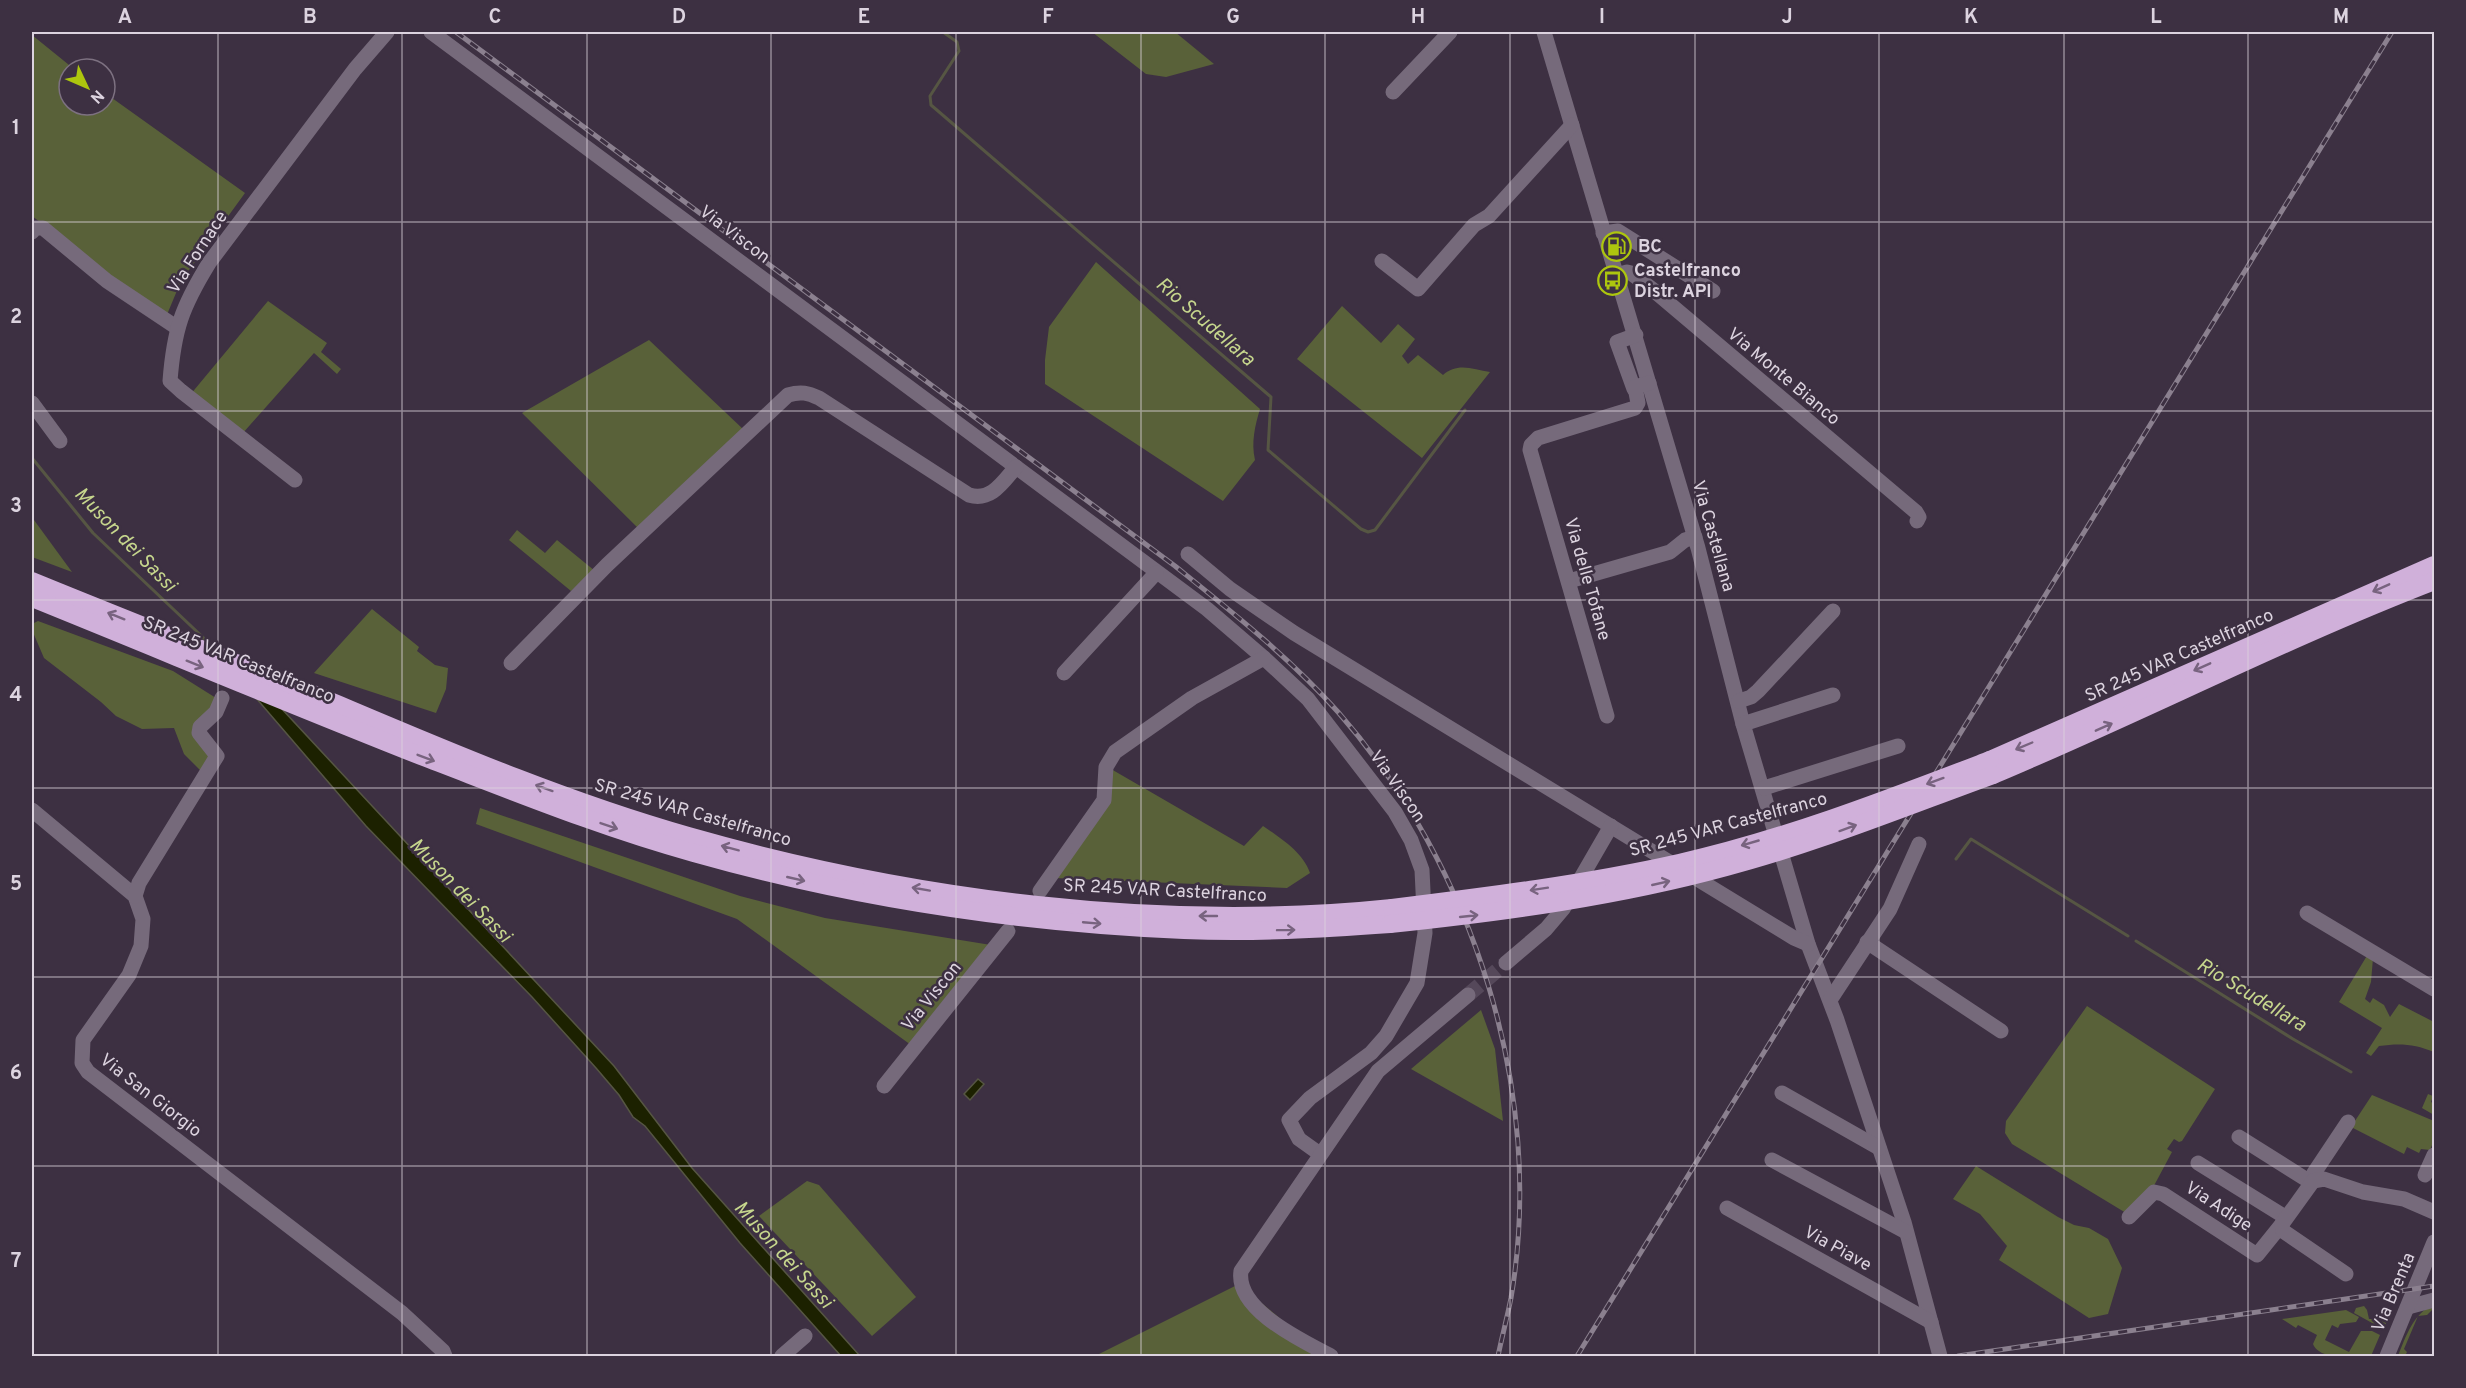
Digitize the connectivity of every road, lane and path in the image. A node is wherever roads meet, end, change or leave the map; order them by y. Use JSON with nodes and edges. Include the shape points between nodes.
{"nodes":[{"id":1,"x":387,"y":32,"type":"edge"},
{"id":2,"x":431,"y":32,"type":"edge"},
{"id":3,"x":1450,"y":32,"type":"edge"},
{"id":4,"x":1544,"y":32,"type":"edge"},
{"id":5,"x":1393,"y":92,"type":"dead end"},
{"id":6,"x":1572,"y":125,"type":"junction"},
{"id":7,"x":32,"y":232,"type":"edge"},
{"id":8,"x":1603,"y":233,"type":"junction"},
{"id":9,"x":1382,"y":261,"type":"dead end"},
{"id":10,"x":1616,"y":275,"type":"junction"},
{"id":11,"x":1713,"y":291,"type":"dead end"},
{"id":12,"x":177,"y":327,"type":"junction"},
{"id":13,"x":1636,"y":335,"type":"junction"},
{"id":14,"x":1649,"y":383,"type":"junction"},
{"id":15,"x":1634,"y":389,"type":"junction"},
{"id":16,"x":32,"y":403,"type":"edge"},
{"id":17,"x":60,"y":441,"type":"dead end"},
{"id":18,"x":1016,"y":467,"type":"junction"},
{"id":19,"x":295,"y":480,"type":"dead end"},
{"id":20,"x":1917,"y":521,"type":"dead end"},
{"id":21,"x":1695,"y":537,"type":"junction"},
{"id":22,"x":1188,"y":554,"type":"dead end"},
{"id":23,"x":2434,"y":565,"type":"edge"},
{"id":24,"x":1156,"y":573,"type":"junction"},
{"id":25,"x":1569,"y":581,"type":"junction"},
{"id":26,"x":2434,"y":581,"type":"edge"},
{"id":27,"x":32,"y":582,"type":"edge"},
{"id":28,"x":32,"y":598,"type":"edge"},
{"id":29,"x":1833,"y":611,"type":"dead end"},
{"id":30,"x":1264,"y":658,"type":"junction"},
{"id":31,"x":511,"y":663,"type":"dead end"},
{"id":32,"x":1064,"y":673,"type":"dead end"},
{"id":33,"x":1833,"y":695,"type":"dead end"},
{"id":34,"x":222,"y":698,"type":"dead end"},
{"id":35,"x":1739,"y":702,"type":"junction"},
{"id":36,"x":1607,"y":716,"type":"dead end"},
{"id":37,"x":1743,"y":724,"type":"junction"},
{"id":38,"x":1898,"y":746,"type":"dead end"},
{"id":39,"x":1991,"y":767,"type":"junction"},
{"id":40,"x":1764,"y":788,"type":"junction"},
{"id":41,"x":32,"y":810,"type":"edge"},
{"id":42,"x":1611,"y":826,"type":"junction"},
{"id":43,"x":1919,"y":844,"type":"dead end"},
{"id":44,"x":1040,"y":891,"type":"dead end"},
{"id":45,"x":135,"y":896,"type":"junction"},
{"id":46,"x":2307,"y":913,"type":"dead end"},
{"id":47,"x":1391,"y":916,"type":"junction"},
{"id":48,"x":1008,"y":931,"type":"dead end"},
{"id":49,"x":1867,"y":942,"type":"junction"},
{"id":50,"x":1808,"y":944,"type":"junction"},
{"id":51,"x":1506,"y":963,"type":"tunnel mouth"},
{"id":52,"x":2434,"y":989,"type":"edge"},
{"id":53,"x":1468,"y":995,"type":"tunnel mouth"},
{"id":54,"x":1830,"y":1000,"type":"junction"},
{"id":55,"x":2001,"y":1031,"type":"dead end"},
{"id":56,"x":884,"y":1086,"type":"dead end"},
{"id":57,"x":1782,"y":1094,"type":"dead end"},
{"id":58,"x":2348,"y":1122,"type":"dead end"},
{"id":59,"x":2239,"y":1137,"type":"dead end"},
{"id":60,"x":1879,"y":1148,"type":"junction"},
{"id":61,"x":1320,"y":1154,"type":"junction"},
{"id":62,"x":2434,"y":1155,"type":"edge"},
{"id":63,"x":1772,"y":1160,"type":"dead end"},
{"id":64,"x":2198,"y":1162,"type":"dead end"},
{"id":65,"x":2425,"y":1175,"type":"dead end"},
{"id":66,"x":2313,"y":1180,"type":"junction"},
{"id":67,"x":1727,"y":1208,"type":"dead end"},
{"id":68,"x":2434,"y":1212,"type":"edge"},
{"id":69,"x":2129,"y":1216,"type":"dead end"},
{"id":70,"x":2284,"y":1221,"type":"junction"},
{"id":71,"x":1906,"y":1232,"type":"junction"},
{"id":72,"x":2434,"y":1242,"type":"edge"},
{"id":73,"x":2346,"y":1274,"type":"dead end"},
{"id":74,"x":2434,"y":1300,"type":"edge"},
{"id":75,"x":2408,"y":1307,"type":"junction"},
{"id":76,"x":1931,"y":1322,"type":"junction"},
{"id":77,"x":805,"y":1336,"type":"dead end"},
{"id":78,"x":445,"y":1356,"type":"edge"},
{"id":79,"x":782,"y":1356,"type":"edge"},
{"id":80,"x":1331,"y":1356,"type":"edge"},
{"id":81,"x":1940,"y":1356,"type":"edge"},
{"id":82,"x":2387,"y":1356,"type":"edge"}],
"edges":[{"from":1,"to":12,"type":"street","name":"Via Fornace","via":[[209,263],[189,295]]},
{"from":2,"to":18,"type":"street","name":"Via Viscon"},
{"from":3,"to":5,"type":"street"},
{"from":4,"to":6,"type":"street","name":"Via Castellana"},
{"from":6,"to":8,"type":"street","name":"Via Castellana"},
{"from":6,"to":9,"type":"street","via":[[1418,289]]},
{"from":7,"to":12,"type":"street","via":[[43,228],[107,281]]},
{"from":8,"to":10,"type":"street","name":"Via Castellana"},
{"from":8,"to":11,"type":"street","via":[[1618,231]]},
{"from":10,"to":13,"type":"street","name":"Via Castellana"},
{"from":10,"to":20,"type":"street","name":"Via Monte Bianco","via":[[1631,273],[1652,289],[1916,512]]},
{"from":12,"to":19,"type":"street","name":"Via Fornace","via":[[170,381]]},
{"from":13,"to":14,"type":"street","name":"Via Castellana"},
{"from":13,"to":15,"type":"street","via":[[1617,342]]},
{"from":14,"to":15,"type":"street"},
{"from":14,"to":21,"type":"street","name":"Via Castellana"},
{"from":15,"to":25,"type":"street","name":"Via delle Tofane","via":[[1638,403],[1635,408],[1538,438],[1531,445],[1530,453]]},
{"from":16,"to":17,"type":"street"},
{"from":18,"to":24,"type":"street","name":"Via Viscon"},
{"from":18,"to":31,"type":"street","via":[[997,488],[978,498],[819,398],[798,392],[789,395],[607,565]]},
{"from":21,"to":25,"type":"street","via":[[1670,552]]},
{"from":21,"to":35,"type":"street","name":"Via Castellana"},
{"from":22,"to":42,"type":"street","via":[[1260,611]]},
{"from":23,"to":39,"type":"highway","name":"SR 245 VAR Castelfranco","one_way":true},
{"from":24,"to":30,"type":"street","name":"Via Viscon","via":[[1207,609]]},
{"from":24,"to":32,"type":"street"},
{"from":25,"to":36,"type":"street","name":"Via delle Tofane"},
{"from":39,"to":26,"type":"highway","name":"SR 245 VAR Castelfranco","one_way":true,"via":[[2113,723]]},
{"from":47,"to":27,"type":"highway","name":"SR 245 VAR Castelfranco","one_way":true,"via":[[1186,916],[1020,903],[883,882],[756,855],[610,812],[483,765]]},
{"from":28,"to":47,"type":"highway","name":"SR 245 VAR Castelfranco","one_way":true,"via":[[564,811],[721,861],[918,903],[1033,918],[1184,930],[1319,929]]},
{"from":29,"to":35,"type":"street","via":[[1758,691]]},
{"from":30,"to":44,"type":"street","via":[[1192,698],[1115,752],[1106,767],[1104,800]]},
{"from":30,"to":61,"type":"street","name":"Via Viscon","via":[[1308,699],[1395,812],[1418,855],[1424,888],[1425,933],[1417,983],[1391,1028],[1371,1053],[1310,1098],[1288,1120],[1299,1139]]},
{"from":33,"to":37,"type":"street"},
{"from":34,"to":45,"type":"street","via":[[198,733],[217,756],[139,883]]},
{"from":35,"to":37,"type":"street","name":"Via Castellana"},
{"from":37,"to":40,"type":"street","name":"Via Castellana"},
{"from":38,"to":40,"type":"street"},
{"from":39,"to":47,"type":"highway","name":"SR 245 VAR Castelfranco","bridge":true,"via":[[1681,862]]},
{"from":40,"to":50,"type":"street","name":"Via Castellana"},
{"from":41,"to":45,"type":"street"},
{"from":42,"to":50,"type":"street"},
{"from":42,"to":51,"type":"street","via":[[1563,909]]},
{"from":43,"to":49,"type":"street","via":[[1890,909]]},
{"from":45,"to":78,"type":"street","name":"Via San Giorgio","via":[[143,919],[141,946],[129,975],[83,1040],[82,1063],[88,1072],[402,1313]]},
{"from":46,"to":52,"type":"street"},
{"from":48,"to":56,"type":"street","name":"Via Viscon"},
{"from":49,"to":54,"type":"street"},
{"from":49,"to":55,"type":"street"},
{"from":50,"to":54,"type":"street","name":"Via Castellana"},
{"from":53,"to":61,"type":"street","via":[[1378,1071]]},
{"from":54,"to":60,"type":"street"},
{"from":57,"to":60,"type":"street"},
{"from":58,"to":66,"type":"street","name":"Via Adige"},
{"from":59,"to":66,"type":"street"},
{"from":60,"to":71,"type":"street"},
{"from":61,"to":80,"type":"street","via":[[1240,1278],[1257,1310],[1273,1324]]},
{"from":62,"to":65,"type":"street"},
{"from":63,"to":71,"type":"street"},
{"from":64,"to":70,"type":"street","name":"Via Adige"},
{"from":66,"to":68,"type":"street","via":[[2324,1179],[2363,1192],[2404,1199]]},
{"from":66,"to":70,"type":"street","name":"Via Adige"},
{"from":67,"to":76,"type":"street","name":"Via Piave"},
{"from":69,"to":70,"type":"street","name":"Via Adige","via":[[2154,1192],[2163,1194],[2257,1255]]},
{"from":70,"to":73,"type":"street","name":"Via Adige","via":[[2283,1231]]},
{"from":71,"to":76,"type":"street"},
{"from":72,"to":75,"type":"street","name":"Via Brenta"},
{"from":74,"to":75,"type":"street"},
{"from":75,"to":82,"type":"street","name":"Via Brenta"},
{"from":76,"to":81,"type":"street"},
{"from":77,"to":79,"type":"street"}]}
